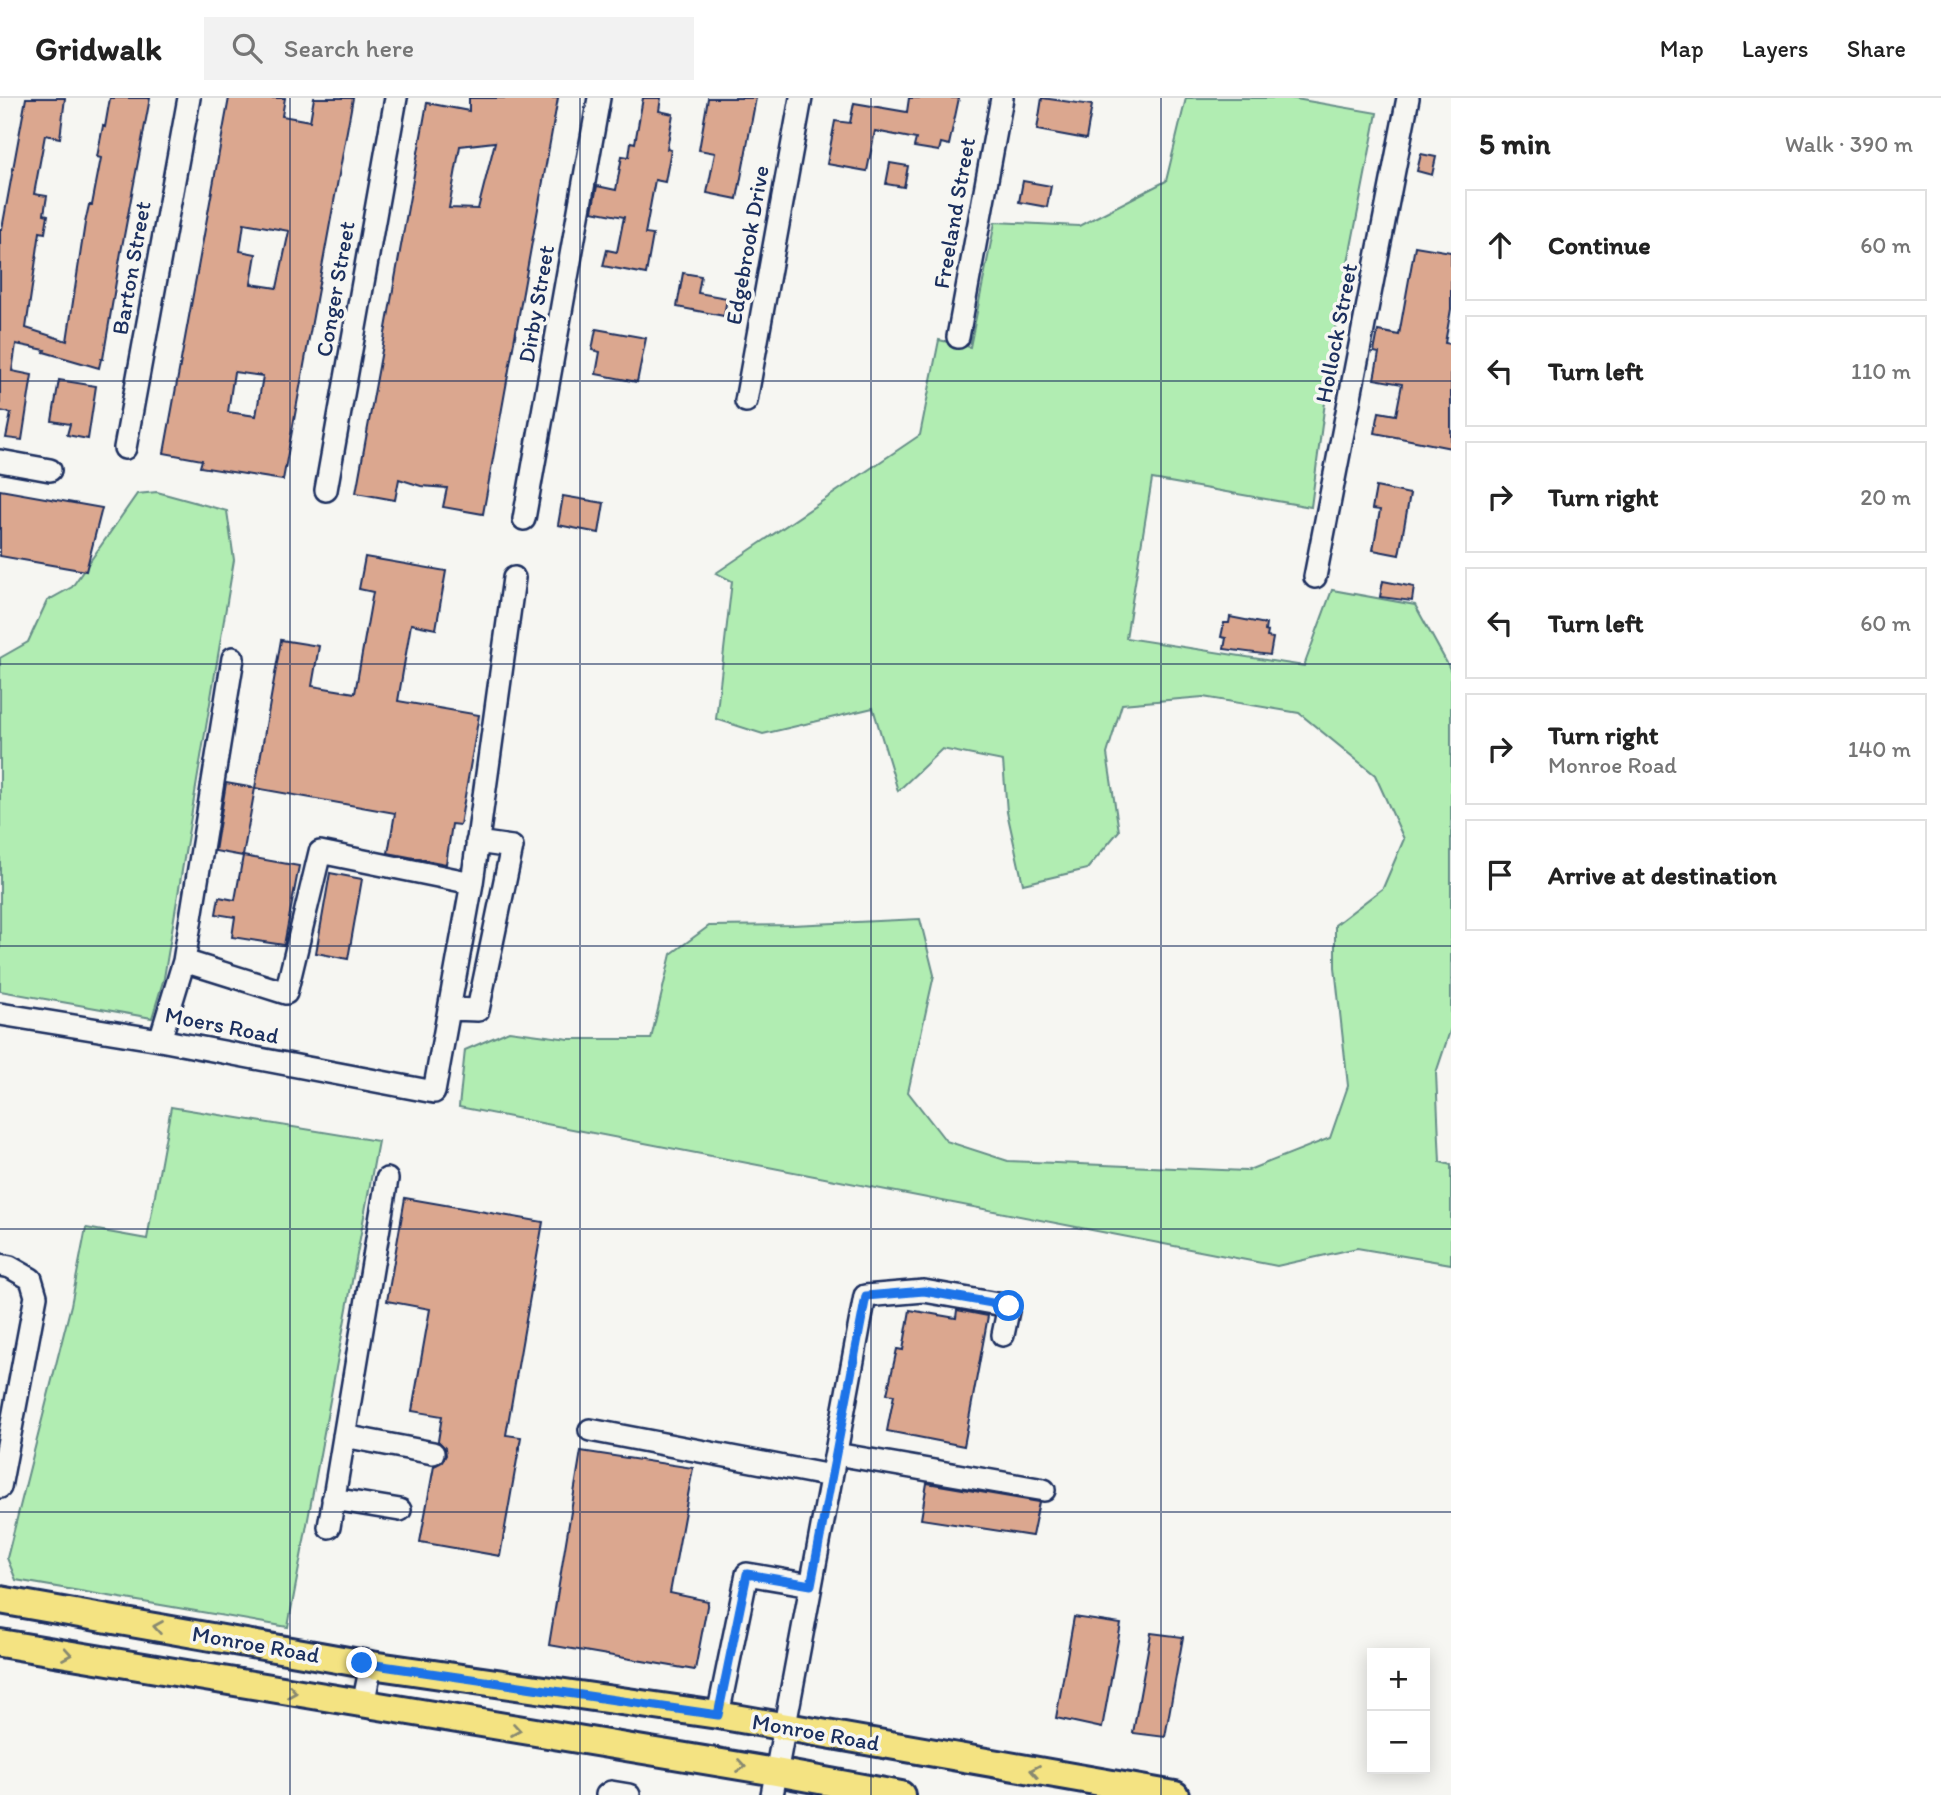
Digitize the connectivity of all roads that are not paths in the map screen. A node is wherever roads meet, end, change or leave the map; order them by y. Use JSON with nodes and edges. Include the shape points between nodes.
{"nodes":[{"id":1,"x":189,"y":98,"type":"edge"},
{"id":2,"x":396,"y":98,"type":"edge"},
{"id":3,"x":599,"y":98,"type":"edge"},
{"id":4,"x":801,"y":98,"type":"edge"},
{"id":5,"x":1002,"y":98,"type":"edge"},
{"id":6,"x":1408,"y":98,"type":"edge"},
{"id":7,"x":958,"y":337,"type":"dead end"},
{"id":8,"x":746,"y":401,"type":"dead end"},
{"id":9,"x":125,"y":448,"type":"dead end"},
{"id":10,"x":0,"y":461,"type":"edge"},
{"id":11,"x":50,"y":470,"type":"dead end"},
{"id":12,"x":326,"y":490,"type":"dead end"},
{"id":13,"x":524,"y":519,"type":"dead end"},
{"id":14,"x":1315,"y":577,"type":"dead end"},
{"id":15,"x":514,"y":578,"type":"dead end"},
{"id":16,"x":233,"y":658,"type":"dead end"},
{"id":17,"x":477,"y":842,"type":"junction"},
{"id":18,"x":472,"y":883,"type":"junction"},
{"id":19,"x":184,"y":961,"type":"junction"},
{"id":20,"x":450,"y":1009,"type":"junction"},
{"id":21,"x":0,"y":1014,"type":"edge"},
{"id":22,"x":160,"y":1040,"type":"junction"},
{"id":23,"x":387,"y":1179,"type":"dead end"},
{"id":24,"x":0,"y":1265,"type":"edge"},
{"id":25,"x":1003,"y":1335,"type":"dead end"},
{"id":26,"x":590,"y":1430,"type":"dead end"},
{"id":27,"x":344,"y":1436,"type":"junction"},
{"id":28,"x":433,"y":1452,"type":"dead end"},
{"id":29,"x":836,"y":1454,"type":"junction"},
{"id":30,"x":831,"y":1476,"type":"junction"},
{"id":31,"x":0,"y":1487,"type":"edge"},
{"id":32,"x":1044,"y":1490,"type":"dead end"},
{"id":33,"x":333,"y":1499,"type":"junction"},
{"id":34,"x":400,"y":1510,"type":"dead end"},
{"id":35,"x":329,"y":1527,"type":"dead end"},
{"id":36,"x":811,"y":1585,"type":"junction"},
{"id":37,"x":0,"y":1600,"type":"edge"},
{"id":38,"x":0,"y":1643,"type":"edge"},
{"id":39,"x":371,"y":1665,"type":"junction"},
{"id":40,"x":363,"y":1705,"type":"junction"},
{"id":41,"x":718,"y":1715,"type":"junction"},
{"id":42,"x":784,"y":1727,"type":"junction"},
{"id":43,"x":774,"y":1784,"type":"edge"},
{"id":44,"x":1077,"y":1787,"type":"edge"},
{"id":45,"x":607,"y":1795,"type":"edge"},
{"id":46,"x":629,"y":1795,"type":"edge"},
{"id":47,"x":901,"y":1795,"type":"edge"},
{"id":48,"x":1175,"y":1795,"type":"edge"}],
"edges":[{"from":1,"to":9,"type":"street","name":"Barton Street"},
{"from":2,"to":12,"type":"street","name":"Conger Street"},
{"from":3,"to":13,"type":"street","name":"Dirby Street"},
{"from":4,"to":8,"type":"street","name":"Edgebrook Drive"},
{"from":5,"to":7,"type":"street","name":"Freeland Street"},
{"from":6,"to":14,"type":"street","name":"Hollock Street"},
{"from":10,"to":11,"type":"street"},
{"from":15,"to":17,"type":"street"},
{"from":16,"to":19,"type":"street"},
{"from":17,"to":18,"type":"street"},
{"from":17,"to":20,"type":"street","via":[[512,847],[478,1010]]},
{"from":18,"to":19,"type":"street","via":[[320,852],[286,993]]},
{"from":18,"to":20,"type":"street"},
{"from":19,"to":22,"type":"street"},
{"from":20,"to":22,"type":"street","name":"Moers Road","via":[[434,1091]]},
{"from":21,"to":22,"type":"street","name":"Moers Road"},
{"from":23,"to":27,"type":"street"},
{"from":24,"to":31,"type":"street","via":[[31,1279],[36,1296]]},
{"from":25,"to":29,"type":"street","via":[[1009,1306],[924,1291],[866,1296]]},
{"from":26,"to":30,"type":"street"},
{"from":27,"to":28,"type":"street"},
{"from":27,"to":33,"type":"street"},
{"from":29,"to":30,"type":"street"},
{"from":29,"to":32,"type":"street"},
{"from":30,"to":36,"type":"street"},
{"from":33,"to":34,"type":"street"},
{"from":33,"to":35,"type":"street"},
{"from":36,"to":41,"type":"street","via":[[747,1574]]},
{"from":36,"to":42,"type":"street"},
{"from":39,"to":37,"type":"main road","name":"Monroe Road","one_way":true},
{"from":38,"to":40,"type":"main road","name":"Monroe Road","one_way":true},
{"from":39,"to":40,"type":"street"},
{"from":39,"to":41,"type":"main road","name":"Monroe Road"},
{"from":40,"to":43,"type":"main road","name":"Monroe Road","one_way":true},
{"from":41,"to":42,"type":"main road","name":"Monroe Road"},
{"from":42,"to":43,"type":"street"},
{"from":44,"to":42,"type":"main road","name":"Monroe Road","one_way":true},
{"from":43,"to":47,"type":"main road","name":"Monroe Road"},
{"from":44,"to":48,"type":"main road","name":"Monroe Road"},
{"from":45,"to":46,"type":"street"}]}
